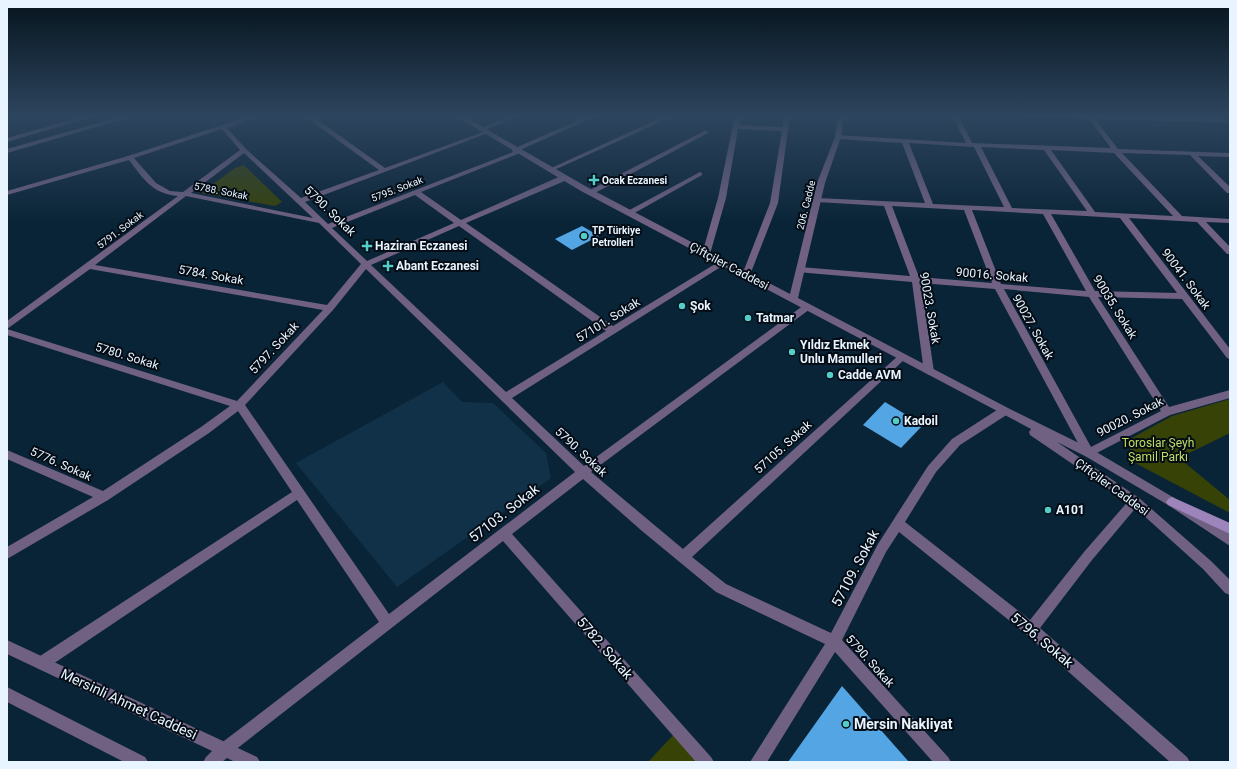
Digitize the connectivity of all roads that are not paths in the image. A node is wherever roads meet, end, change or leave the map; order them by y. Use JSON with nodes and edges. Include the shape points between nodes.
{"nodes":[{"id":1,"x":149,"y":151,"type":"edge"},
{"id":2,"x":243,"y":151,"type":"edge"},
{"id":3,"x":245,"y":151,"type":"edge"},
{"id":4,"x":357,"y":151,"type":"edge"},
{"id":5,"x":433,"y":151,"type":"edge"},
{"id":6,"x":517,"y":151,"type":"joint"},
{"id":7,"x":593,"y":151,"type":"edge"},
{"id":8,"x":669,"y":151,"type":"edge"},
{"id":9,"x":731,"y":151,"type":"edge"},
{"id":10,"x":782,"y":151,"type":"edge"},
{"id":11,"x":833,"y":151,"type":"edge"},
{"id":12,"x":909,"y":151,"type":"edge"},
{"id":13,"x":976,"y":151,"type":"edge"},
{"id":14,"x":1048,"y":151,"type":"edge"},
{"id":15,"x":1097,"y":151,"type":"edge"},
{"id":16,"x":1117,"y":152,"type":"junction"},
{"id":17,"x":1191,"y":153,"type":"junction"},
{"id":18,"x":1230,"y":154,"type":"edge"},
{"id":19,"x":130,"y":157,"type":"junction"},
{"id":20,"x":384,"y":170,"type":"junction"},
{"id":21,"x":550,"y":170,"type":"junction"},
{"id":22,"x":700,"y":174,"type":"dead end"},
{"id":23,"x":564,"y":178,"type":"junction"},
{"id":24,"x":416,"y":192,"type":"junction"},
{"id":25,"x":590,"y":192,"type":"junction"},
{"id":26,"x":1230,"y":192,"type":"edge"},
{"id":27,"x":7,"y":193,"type":"edge"},
{"id":28,"x":185,"y":194,"type":"junction"},
{"id":29,"x":817,"y":200,"type":"junction"},
{"id":30,"x":301,"y":201,"type":"junction"},
{"id":31,"x":887,"y":204,"type":"junction"},
{"id":32,"x":930,"y":206,"type":"junction"},
{"id":33,"x":967,"y":208,"type":"junction"},
{"id":34,"x":1009,"y":210,"type":"junction"},
{"id":35,"x":1046,"y":212,"type":"junction"},
{"id":36,"x":628,"y":213,"type":"junction"},
{"id":37,"x":1094,"y":214,"type":"junction"},
{"id":38,"x":1123,"y":216,"type":"junction"},
{"id":39,"x":1180,"y":219,"type":"junction"},
{"id":40,"x":1200,"y":220,"type":"junction"},
{"id":41,"x":1230,"y":221,"type":"edge"},
{"id":42,"x":460,"y":223,"type":"junction"},
{"id":43,"x":325,"y":224,"type":"junction"},
{"id":44,"x":1230,"y":252,"type":"edge"},
{"id":45,"x":706,"y":254,"type":"junction"},
{"id":46,"x":723,"y":263,"type":"junction"},
{"id":47,"x":366,"y":264,"type":"junction"},
{"id":48,"x":88,"y":266,"type":"junction"},
{"id":49,"x":800,"y":270,"type":"junction"},
{"id":50,"x":746,"y":275,"type":"junction"},
{"id":51,"x":916,"y":280,"type":"junction"},
{"id":52,"x":998,"y":287,"type":"junction"},
{"id":53,"x":1092,"y":294,"type":"junction"},
{"id":54,"x":1183,"y":296,"type":"junction"},
{"id":55,"x":793,"y":300,"type":"junction"},
{"id":56,"x":808,"y":307,"type":"junction"},
{"id":57,"x":330,"y":308,"type":"junction"},
{"id":58,"x":7,"y":326,"type":"edge"},
{"id":59,"x":614,"y":331,"type":"junction"},
{"id":60,"x":7,"y":332,"type":"edge"},
{"id":61,"x":1230,"y":356,"type":"edge"},
{"id":62,"x":902,"y":357,"type":"junction"},
{"id":63,"x":929,"y":372,"type":"junction"},
{"id":64,"x":1230,"y":394,"type":"edge"},
{"id":65,"x":505,"y":397,"type":"junction"},
{"id":66,"x":239,"y":405,"type":"junction"},
{"id":67,"x":1004,"y":411,"type":"junction"},
{"id":68,"x":1167,"y":412,"type":"junction"},
{"id":69,"x":1089,"y":452,"type":"junction"},
{"id":70,"x":7,"y":454,"type":"edge"},
{"id":71,"x":583,"y":472,"type":"junction"},
{"id":72,"x":298,"y":493,"type":"junction"},
{"id":73,"x":104,"y":497,"type":"junction"},
{"id":74,"x":1135,"y":501,"type":"junction"},
{"id":75,"x":1172,"y":502,"type":"junction"},
{"id":76,"x":897,"y":523,"type":"junction"},
{"id":77,"x":1230,"y":529,"type":"edge"},
{"id":78,"x":504,"y":533,"type":"junction"},
{"id":79,"x":1230,"y":541,"type":"edge"},
{"id":80,"x":7,"y":553,"type":"edge"},
{"id":81,"x":683,"y":557,"type":"junction"},
{"id":82,"x":1230,"y":589,"type":"edge"},
{"id":83,"x":387,"y":623,"type":"junction"},
{"id":84,"x":1031,"y":629,"type":"junction"},
{"id":85,"x":834,"y":640,"type":"junction"},
{"id":86,"x":7,"y":647,"type":"edge"},
{"id":87,"x":42,"y":663,"type":"junction"},
{"id":88,"x":7,"y":694,"type":"edge"},
{"id":89,"x":225,"y":749,"type":"junction"},
{"id":90,"x":140,"y":762,"type":"edge"},
{"id":91,"x":211,"y":762,"type":"edge"},
{"id":92,"x":252,"y":762,"type":"edge"},
{"id":93,"x":706,"y":762,"type":"edge"},
{"id":94,"x":758,"y":762,"type":"edge"},
{"id":95,"x":943,"y":762,"type":"edge"},
{"id":96,"x":1182,"y":762,"type":"edge"}],
"edges":[{"from":1,"to":19,"type":"street"},
{"from":2,"to":28,"type":"street","name":"5791. Sokak"},
{"from":3,"to":30,"type":"street","name":"5790. Sokak"},
{"from":4,"to":20,"type":"street"},
{"from":5,"to":20,"type":"street"},
{"from":6,"to":21,"type":"street","name":"Çiftçiler Caddesi"},
{"from":6,"to":24,"type":"street","name":"5795. Sokak"},
{"from":7,"to":21,"type":"street"},
{"from":8,"to":25,"type":"street"},
{"from":9,"to":45,"type":"street","via":[[722,198]]},
{"from":10,"to":50,"type":"street","via":[[774,203]]},
{"from":11,"to":29,"type":"street","name":"206. Cadde"},
{"from":12,"to":32,"type":"street"},
{"from":13,"to":34,"type":"street"},
{"from":14,"to":37,"type":"street"},
{"from":15,"to":16,"type":"street"},
{"from":16,"to":17,"type":"street"},
{"from":16,"to":39,"type":"street"},
{"from":17,"to":18,"type":"street"},
{"from":17,"to":26,"type":"street"},
{"from":19,"to":27,"type":"street"},
{"from":19,"to":28,"type":"street","name":"5788. Sokak","via":[[153,185],[168,193]]},
{"from":20,"to":30,"type":"street"},
{"from":21,"to":23,"type":"street","name":"Çiftçiler Caddesi"},
{"from":22,"to":36,"type":"street"},
{"from":23,"to":25,"type":"street","name":"Çiftçiler Caddesi"},
{"from":23,"to":42,"type":"street","name":"5797. Sokak"},
{"from":24,"to":42,"type":"street"},
{"from":24,"to":43,"type":"street","name":"5795. Sokak"},
{"from":25,"to":36,"type":"street","name":"Çiftçiler Caddesi"},
{"from":28,"to":43,"type":"street","name":"5788. Sokak"},
{"from":28,"to":48,"type":"street","name":"5791. Sokak"},
{"from":29,"to":31,"type":"street"},
{"from":29,"to":49,"type":"street","name":"206. Cadde"},
{"from":30,"to":43,"type":"street","name":"5790. Sokak"},
{"from":31,"to":32,"type":"street"},
{"from":31,"to":51,"type":"street","name":"90023. Sokak"},
{"from":32,"to":33,"type":"street"},
{"from":33,"to":34,"type":"street"},
{"from":33,"to":52,"type":"street","name":"90027. Sokak"},
{"from":34,"to":35,"type":"street"},
{"from":35,"to":37,"type":"street"},
{"from":35,"to":53,"type":"street","name":"90035. Sokak"},
{"from":36,"to":45,"type":"street","name":"Çiftçiler Caddesi"},
{"from":37,"to":38,"type":"street"},
{"from":38,"to":39,"type":"street"},
{"from":38,"to":54,"type":"street","name":"90041. Sokak"},
{"from":39,"to":40,"type":"street"},
{"from":40,"to":41,"type":"street"},
{"from":40,"to":44,"type":"street"},
{"from":42,"to":47,"type":"street","name":"5797. Sokak"},
{"from":42,"to":59,"type":"street"},
{"from":43,"to":47,"type":"street","name":"5790. Sokak"},
{"from":45,"to":46,"type":"street","name":"Çiftçiler Caddesi"},
{"from":46,"to":50,"type":"street","name":"Çiftçiler Caddesi"},
{"from":46,"to":59,"type":"street","name":"57101. Sokak"},
{"from":47,"to":57,"type":"street","name":"5797. Sokak"},
{"from":47,"to":65,"type":"street","name":"5790. Sokak"},
{"from":48,"to":57,"type":"street","name":"5784. Sokak"},
{"from":48,"to":58,"type":"street","name":"5791. Sokak"},
{"from":49,"to":51,"type":"street","name":"90016. Sokak"},
{"from":49,"to":55,"type":"street","name":"206. Cadde"},
{"from":50,"to":55,"type":"street","name":"Çiftçiler Caddesi"},
{"from":51,"to":52,"type":"street","name":"90016. Sokak"},
{"from":51,"to":63,"type":"street","name":"90023. Sokak"},
{"from":52,"to":53,"type":"street","name":"90016. Sokak"},
{"from":52,"to":69,"type":"street","name":"90027. Sokak"},
{"from":53,"to":54,"type":"street","name":"90016. Sokak"},
{"from":53,"to":68,"type":"street","name":"90035. Sokak"},
{"from":54,"to":61,"type":"street","name":"90041. Sokak"},
{"from":55,"to":56,"type":"street","name":"Çiftçiler Caddesi"},
{"from":56,"to":62,"type":"street","name":"Çiftçiler Caddesi"},
{"from":56,"to":71,"type":"street","name":"57103. Sokak"},
{"from":57,"to":66,"type":"street","name":"5797. Sokak"},
{"from":59,"to":65,"type":"street","name":"57101. Sokak"},
{"from":60,"to":66,"type":"street","name":"5780. Sokak"},
{"from":62,"to":63,"type":"street","name":"Çiftçiler Caddesi"},
{"from":62,"to":81,"type":"street","name":"57105. Sokak"},
{"from":63,"to":67,"type":"street","name":"Çiftçiler Caddesi"},
{"from":64,"to":68,"type":"street","name":"90020. Sokak"},
{"from":65,"to":71,"type":"street","name":"5790. Sokak"},
{"from":66,"to":72,"type":"street"},
{"from":66,"to":73,"type":"street","name":"5797. Sokak"},
{"from":67,"to":69,"type":"street","name":"Çiftçiler Caddesi"},
{"from":67,"to":74,"type":"street","name":"Çiftçiler Caddesi"},
{"from":67,"to":76,"type":"street","name":"57109. Sokak","via":[[956,442],[932,469]]},
{"from":68,"to":69,"type":"street","name":"90020. Sokak"},
{"from":69,"to":75,"type":"street","name":"Çiftçiler Caddesi"},
{"from":70,"to":73,"type":"street","name":"5776. Sokak"},
{"from":71,"to":78,"type":"street","name":"57103. Sokak"},
{"from":71,"to":81,"type":"street","name":"5790. Sokak"},
{"from":72,"to":83,"type":"street"},
{"from":72,"to":87,"type":"street"},
{"from":73,"to":80,"type":"street","name":"5797. Sokak"},
{"from":74,"to":82,"type":"street","name":"Çiftçiler Caddesi"},
{"from":74,"to":84,"type":"street"},
{"from":75,"to":77,"type":"main road"},
{"from":75,"to":79,"type":"street","name":"Çiftçiler Caddesi"},
{"from":76,"to":84,"type":"street","name":"5796. Sokak"},
{"from":76,"to":85,"type":"street","name":"57109. Sokak"},
{"from":78,"to":83,"type":"street","name":"57103. Sokak"},
{"from":78,"to":93,"type":"street","name":"5782. Sokak"},
{"from":81,"to":85,"type":"street","name":"5790. Sokak","via":[[721,588]]},
{"from":83,"to":89,"type":"street","name":"57103. Sokak"},
{"from":84,"to":96,"type":"street","name":"5796. Sokak"},
{"from":85,"to":94,"type":"street","name":"57109. Sokak"},
{"from":85,"to":95,"type":"street","name":"5790. Sokak"},
{"from":86,"to":87,"type":"street","name":"Mersinli Ahmet Caddesi"},
{"from":87,"to":89,"type":"street","name":"Mersinli Ahmet Caddesi"},
{"from":88,"to":90,"type":"street"},
{"from":89,"to":91,"type":"street","name":"57103. Sokak"},
{"from":89,"to":92,"type":"street","name":"Mersinli Ahmet Caddesi"}]}
